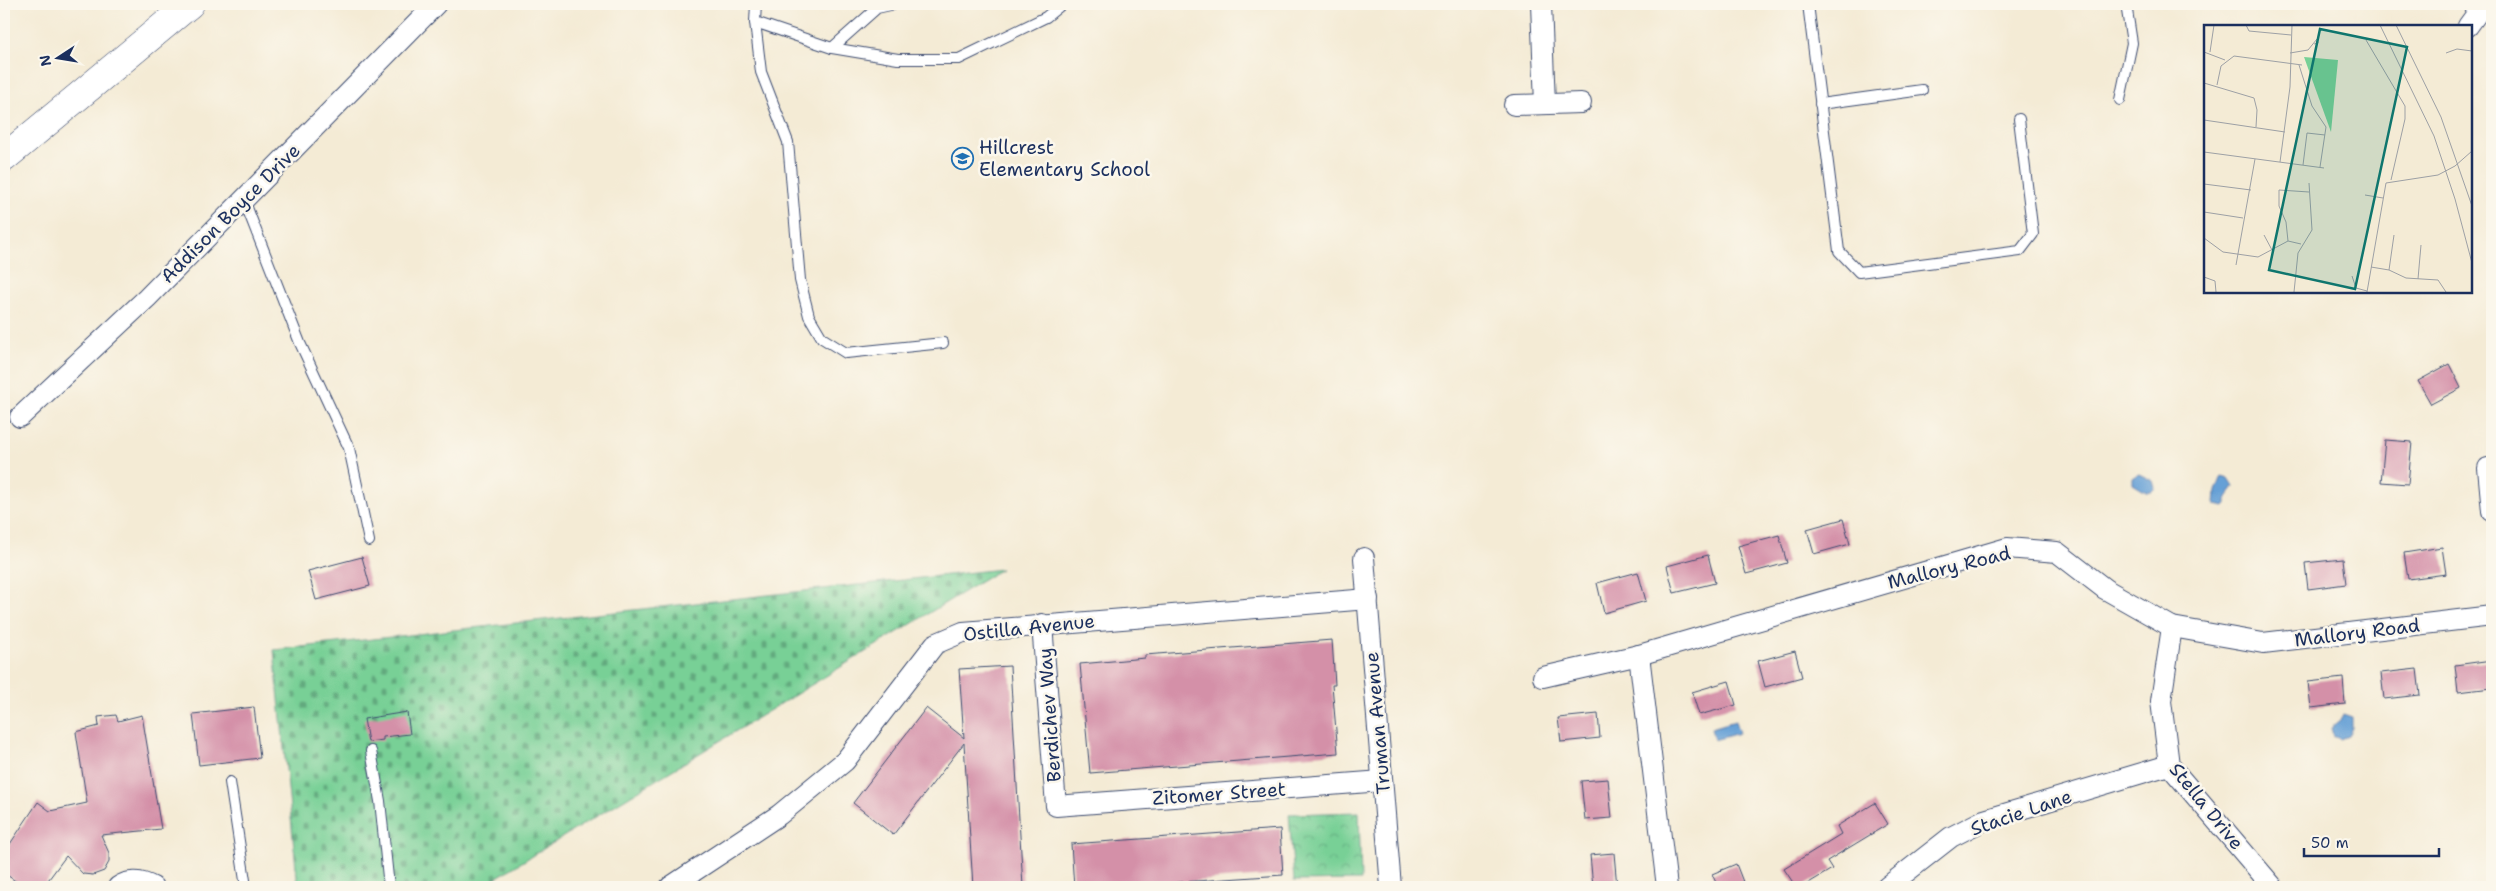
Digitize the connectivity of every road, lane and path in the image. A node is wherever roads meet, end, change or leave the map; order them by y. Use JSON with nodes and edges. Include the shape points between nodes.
{"nodes":[{"id":1,"x":190,"y":4,"type":"edge"},
{"id":2,"x":436,"y":4,"type":"edge"},
{"id":3,"x":756,"y":4,"type":"edge"},
{"id":4,"x":895,"y":4,"type":"edge"},
{"id":5,"x":1062,"y":4,"type":"edge"},
{"id":6,"x":1541,"y":4,"type":"edge"},
{"id":7,"x":1808,"y":4,"type":"edge"},
{"id":8,"x":2126,"y":4,"type":"edge"},
{"id":9,"x":2484,"y":4,"type":"edge"},
{"id":10,"x":755,"y":22,"type":"junction"},
{"id":11,"x":2469,"y":25,"type":"edge"},
{"id":12,"x":832,"y":48,"type":"junction"},
{"id":13,"x":1922,"y":90,"type":"dead end"},
{"id":14,"x":2120,"y":100,"type":"dead end"},
{"id":15,"x":1581,"y":102,"type":"dead end"},
{"id":16,"x":1545,"y":104,"type":"junction"},
{"id":17,"x":1820,"y":104,"type":"junction"},
{"id":18,"x":1514,"y":105,"type":"dead end"},
{"id":19,"x":2019,"y":119,"type":"dead end"},
{"id":20,"x":4,"y":158,"type":"edge"},
{"id":21,"x":244,"y":200,"type":"junction"},
{"id":22,"x":942,"y":343,"type":"dead end"},
{"id":23,"x":20,"y":417,"type":"dead end"},
{"id":24,"x":2488,"y":468,"type":"dead end"},
{"id":25,"x":2492,"y":510,"type":"edge"},
{"id":26,"x":369,"y":540,"type":"dead end"},
{"id":27,"x":1364,"y":558,"type":"dead end"},
{"id":28,"x":1368,"y":599,"type":"junction"},
{"id":29,"x":2492,"y":616,"type":"edge"},
{"id":30,"x":1042,"y":624,"type":"junction"},
{"id":31,"x":2172,"y":627,"type":"junction"},
{"id":32,"x":1638,"y":654,"type":"junction"},
{"id":33,"x":1543,"y":677,"type":"dead end"},
{"id":34,"x":371,"y":751,"type":"dead end"},
{"id":35,"x":2169,"y":765,"type":"junction"},
{"id":36,"x":1382,"y":781,"type":"junction"},
{"id":37,"x":230,"y":782,"type":"dead end"},
{"id":38,"x":1056,"y":806,"type":"joint"},
{"id":39,"x":118,"y":887,"type":"edge"},
{"id":40,"x":153,"y":887,"type":"edge"},
{"id":41,"x":246,"y":887,"type":"edge"},
{"id":42,"x":389,"y":887,"type":"edge"},
{"id":43,"x":670,"y":887,"type":"edge"},
{"id":44,"x":1391,"y":887,"type":"edge"},
{"id":45,"x":1667,"y":887,"type":"edge"},
{"id":46,"x":1887,"y":887,"type":"edge"},
{"id":47,"x":2273,"y":887,"type":"edge"}],
"edges":[{"from":1,"to":20,"type":"highway"},
{"from":2,"to":21,"type":"street","name":"Addison Boyce Drive"},
{"from":3,"to":10,"type":"lane"},
{"from":4,"to":12,"type":"lane","via":[[877,8]]},
{"from":5,"to":12,"type":"lane","via":[[1046,17],[959,60],[898,59]]},
{"from":6,"to":16,"type":"street"},
{"from":7,"to":17,"type":"lane"},
{"from":8,"to":14,"type":"lane","via":[[2132,44]]},
{"from":9,"to":11,"type":"street"},
{"from":10,"to":12,"type":"lane"},
{"from":10,"to":22,"type":"lane","via":[[762,72],[788,142],[800,280],[809,316],[822,338],[846,353]]},
{"from":13,"to":17,"type":"lane"},
{"from":15,"to":16,"type":"street"},
{"from":16,"to":18,"type":"street"},
{"from":17,"to":19,"type":"lane","via":[[1839,251],[1858,272],[2020,251],[2033,234]]},
{"from":21,"to":23,"type":"street","name":"Addison Boyce Drive","via":[[147,298]]},
{"from":21,"to":26,"type":"lane","via":[[300,343],[350,448]]},
{"from":24,"to":25,"type":"street"},
{"from":27,"to":28,"type":"street","name":"Truman Avenue"},
{"from":28,"to":30,"type":"street","name":"Ostilla Avenue"},
{"from":28,"to":36,"type":"street","name":"Truman Avenue"},
{"from":29,"to":31,"type":"street","name":"Mallory Road","via":[[2263,643]]},
{"from":30,"to":38,"type":"street","name":"Berdichev Way"},
{"from":30,"to":43,"type":"street","name":"Ostilla Avenue","via":[[963,632],[935,644],[845,761],[779,815]]},
{"from":31,"to":32,"type":"street","name":"Mallory Road","via":[[2105,589],[2057,552],[2007,548]]},
{"from":31,"to":35,"type":"street","name":"Stella Drive","via":[[2161,701]]},
{"from":32,"to":33,"type":"street","name":"Mallory Road"},
{"from":32,"to":45,"type":"street"},
{"from":34,"to":42,"type":"lane"},
{"from":35,"to":46,"type":"street","name":"Stacie Lane","via":[[1984,820],[1951,837]]},
{"from":35,"to":47,"type":"street","name":"Stella Drive"},
{"from":36,"to":38,"type":"street","name":"Zitomer Street"},
{"from":36,"to":44,"type":"street","name":"Truman Avenue"},
{"from":37,"to":41,"type":"lane"},
{"from":39,"to":40,"type":"street","via":[[131,882]]}]}
